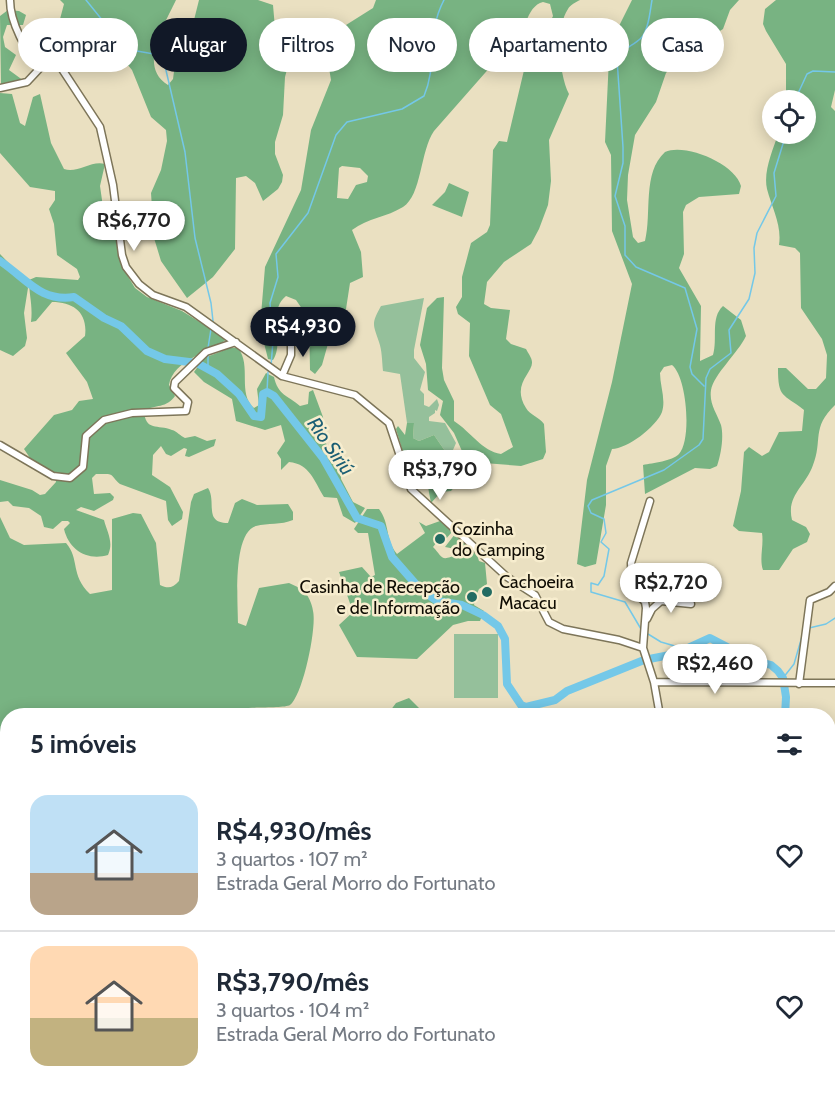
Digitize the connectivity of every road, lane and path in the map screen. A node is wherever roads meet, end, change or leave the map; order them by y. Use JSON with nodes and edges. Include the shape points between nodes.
{"nodes":[{"id":1,"x":10,"y":0,"type":"edge"},
{"id":2,"x":18,"y":30,"type":"edge"},
{"id":3,"x":36,"y":72,"type":"edge"},
{"id":4,"x":64,"y":72,"type":"edge"},
{"id":5,"x":0,"y":88,"type":"edge"},
{"id":6,"x":291,"y":334,"type":"dead end"},
{"id":7,"x":236,"y":342,"type":"junction"},
{"id":8,"x":282,"y":376,"type":"junction"},
{"id":9,"x":0,"y":445,"type":"edge"},
{"id":10,"x":650,"y":501,"type":"dead end"},
{"id":11,"x":835,"y":586,"type":"edge"},
{"id":12,"x":691,"y":604,"type":"dead end"},
{"id":13,"x":647,"y":619,"type":"junction"},
{"id":14,"x":644,"y":648,"type":"junction"},
{"id":15,"x":654,"y":682,"type":"junction"},
{"id":16,"x":835,"y":683,"type":"edge"},
{"id":17,"x":799,"y":684,"type":"junction"},
{"id":18,"x":659,"y":708,"type":"edge"}],
"edges":[{"from":1,"to":2,"type":"street"},
{"from":3,"to":5,"type":"street","via":[[27,82]]},
{"from":4,"to":7,"type":"street","via":[[97,119],[113,185],[126,267],[153,295],[177,302]]},
{"from":6,"to":8,"type":"street","via":[[291,355]]},
{"from":7,"to":8,"type":"street"},
{"from":7,"to":9,"type":"street","via":[[206,352],[175,382],[174,388],[188,402],[186,411],[132,413],[104,420],[86,436],[83,467],[70,477],[53,476]]},
{"from":8,"to":14,"type":"street","via":[[308,385],[348,391],[382,416],[393,432],[411,489],[476,550],[535,595],[549,622],[563,629]]},
{"from":10,"to":13,"type":"street","via":[[631,568],[632,589],[645,602]]},
{"from":11,"to":17,"type":"street","via":[[830,592],[813,597],[808,604]]},
{"from":12,"to":13,"type":"street","via":[[661,601]]},
{"from":13,"to":14,"type":"street"},
{"from":14,"to":15,"type":"street"},
{"from":15,"to":17,"type":"street"},
{"from":15,"to":18,"type":"street"},
{"from":16,"to":17,"type":"street"}]}
